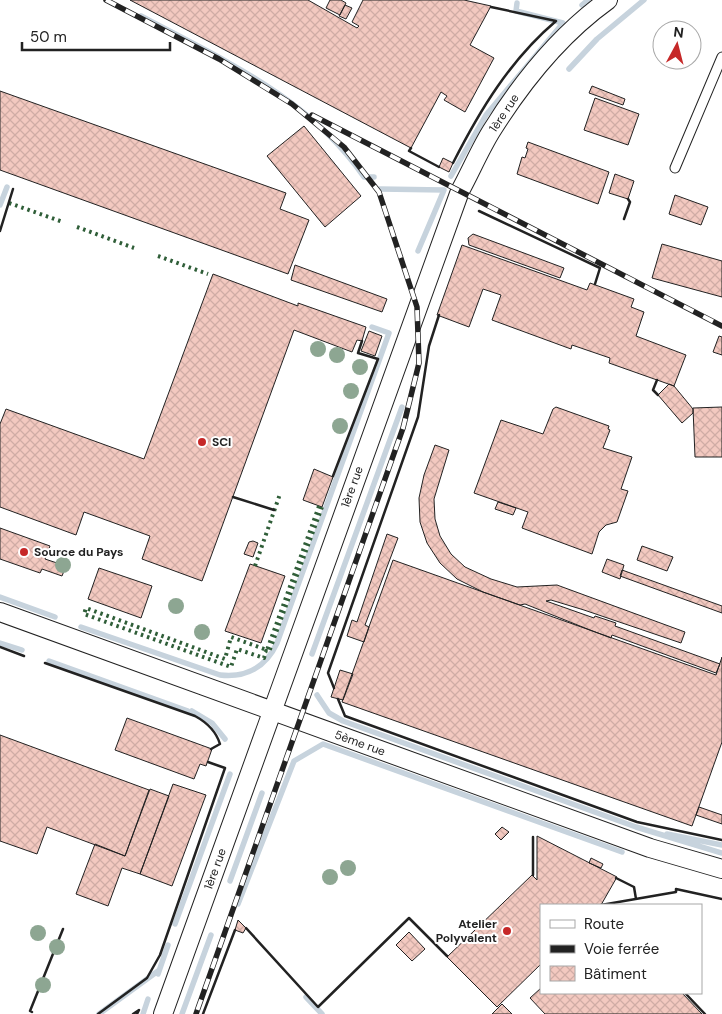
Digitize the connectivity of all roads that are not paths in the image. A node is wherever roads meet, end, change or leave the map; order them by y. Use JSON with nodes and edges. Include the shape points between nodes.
{"nodes":[{"id":1,"x":608,"y":0,"type":"edge"},
{"id":2,"x":722,"y":57,"type":"edge"},
{"id":3,"x":675,"y":168,"type":"dead end"},
{"id":4,"x":0,"y":612,"type":"edge"},
{"id":5,"x":272,"y":711,"type":"junction"},
{"id":6,"x":722,"y":869,"type":"edge"},
{"id":7,"x":163,"y":1014,"type":"edge"}],
"edges":[{"from":1,"to":5,"type":"street","name":"1ère rue","via":[[583,18],[530,76],[492,130],[460,191]]},
{"from":2,"to":3,"type":"lane"},
{"from":4,"to":5,"type":"street","name":"5ème rue"},
{"from":5,"to":6,"type":"street","name":"5ème rue","via":[[650,848]]},
{"from":5,"to":7,"type":"street","name":"1ère rue"}]}
